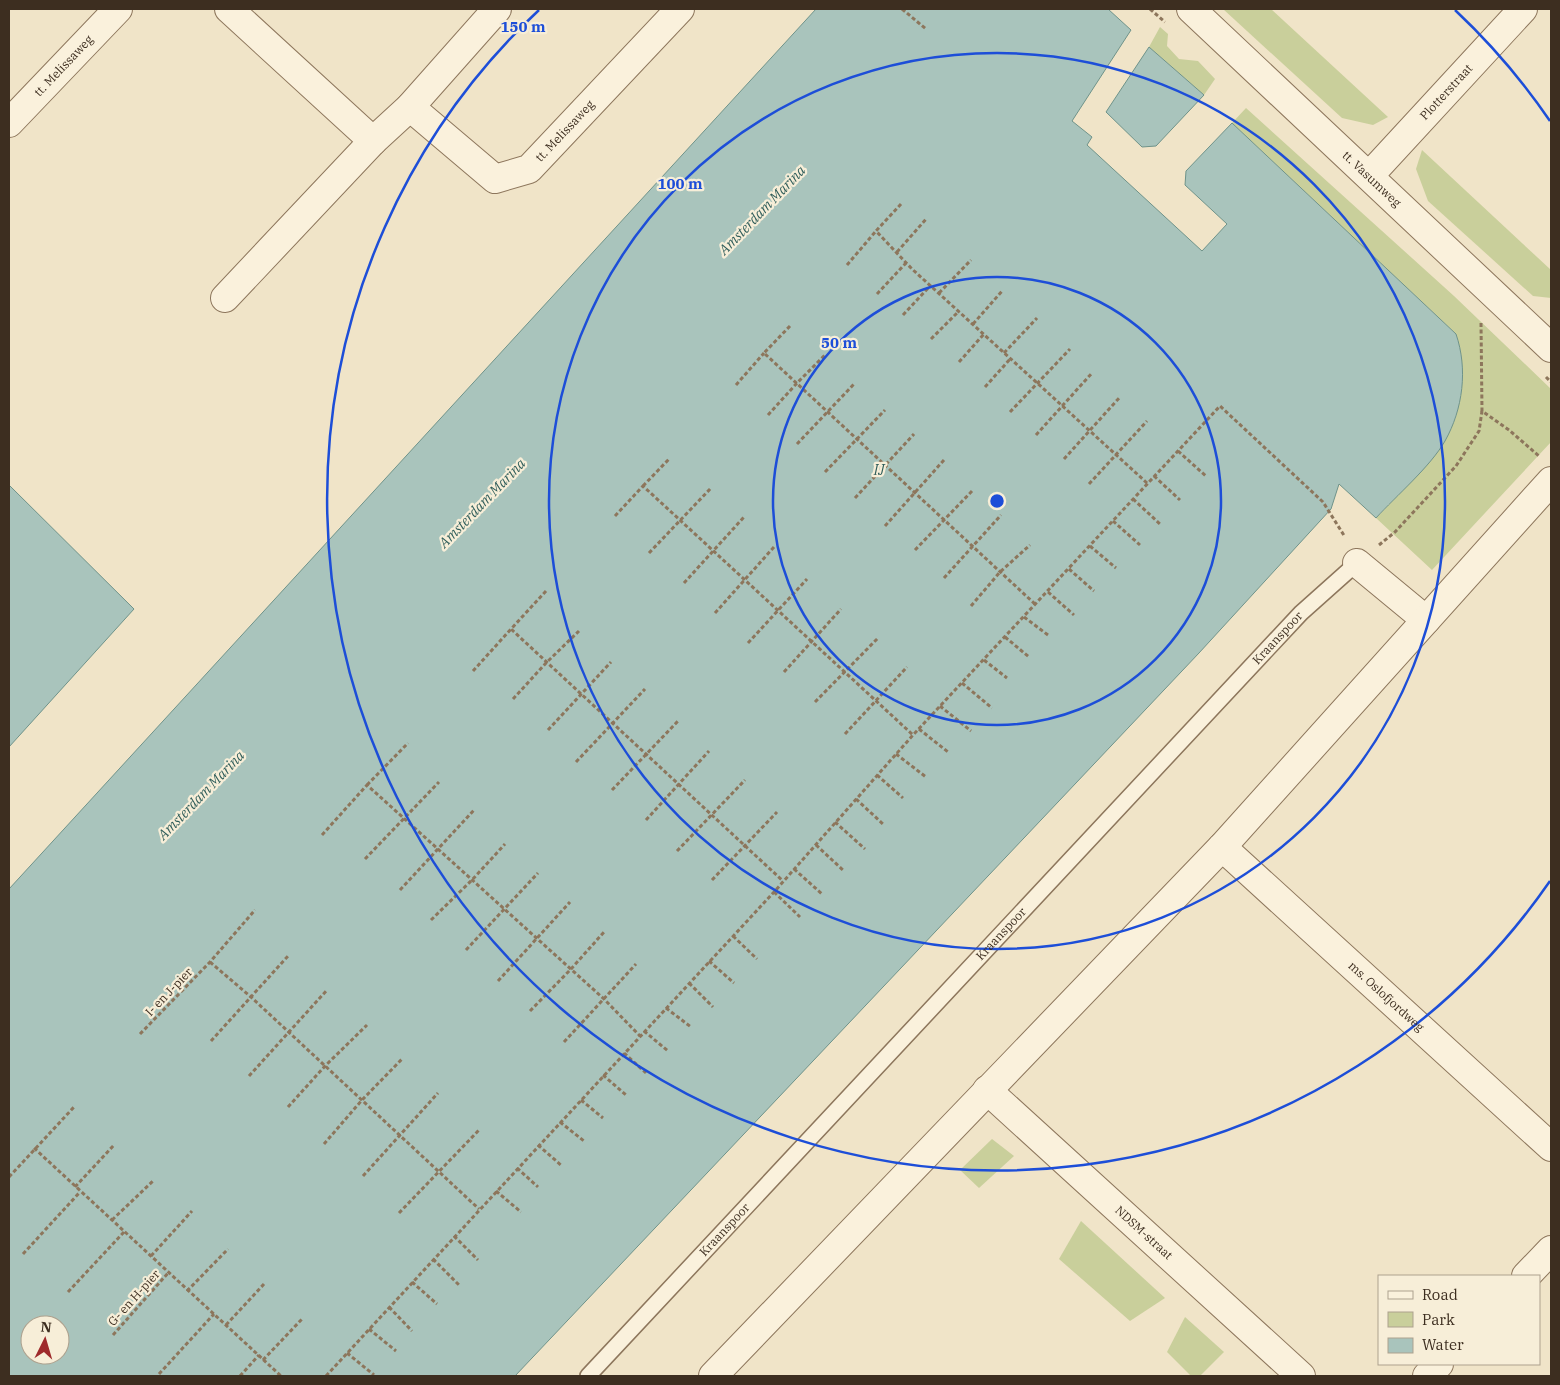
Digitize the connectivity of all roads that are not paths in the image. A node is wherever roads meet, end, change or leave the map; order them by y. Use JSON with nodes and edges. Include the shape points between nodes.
{"nodes":[{"id":1,"x":118,"y":9,"type":"edge"},
{"id":2,"x":229,"y":9,"type":"edge"},
{"id":3,"x":497,"y":9,"type":"edge"},
{"id":4,"x":680,"y":9,"type":"edge"},
{"id":5,"x":1191,"y":9,"type":"edge"},
{"id":6,"x":1523,"y":9,"type":"edge"},
{"id":7,"x":410,"y":107,"type":"junction"},
{"id":8,"x":9,"y":123,"type":"edge"},
{"id":9,"x":373,"y":141,"type":"junction"},
{"id":10,"x":1369,"y":176,"type":"junction"},
{"id":11,"x":225,"y":298,"type":"dead end"},
{"id":12,"x":1550,"y":345,"type":"edge"},
{"id":13,"x":1546,"y":470,"type":"edge"},
{"id":14,"x":1357,"y":563,"type":"joint"},
{"id":15,"x":1426,"y":620,"type":"junction"},
{"id":16,"x":1222,"y":847,"type":"junction"},
{"id":17,"x":987,"y":1090,"type":"junction"},
{"id":18,"x":1551,"y":1147,"type":"edge"},
{"id":19,"x":1551,"y":1250,"type":"edge"},
{"id":20,"x":1527,"y":1275,"type":"edge"},
{"id":21,"x":1438,"y":1365,"type":"edge"},
{"id":22,"x":588,"y":1376,"type":"edge"},
{"id":23,"x":713,"y":1376,"type":"edge"},
{"id":24,"x":1301,"y":1376,"type":"edge"},
{"id":25,"x":1426,"y":1376,"type":"edge"}],
"edges":[{"from":1,"to":8,"type":"street","name":"tt. Melissaweg"},
{"from":2,"to":9,"type":"street"},
{"from":3,"to":7,"type":"street"},
{"from":4,"to":7,"type":"street","name":"tt. Melissaweg","via":[[529,169],[495,179]]},
{"from":5,"to":10,"type":"street","name":"tt. Vasumweg"},
{"from":6,"to":10,"type":"street","name":"Plotterstraat"},
{"from":7,"to":9,"type":"street"},
{"from":9,"to":11,"type":"street"},
{"from":10,"to":12,"type":"street","name":"tt. Vasumweg"},
{"from":13,"to":15,"type":"street"},
{"from":14,"to":15,"type":"street"},
{"from":14,"to":22,"type":"lane","name":"Kraanspoor","via":[[1301,613]]},
{"from":15,"to":16,"type":"street"},
{"from":16,"to":17,"type":"street"},
{"from":16,"to":18,"type":"street","name":"ms. Oslofjordweg"},
{"from":17,"to":23,"type":"street"},
{"from":17,"to":24,"type":"street","name":"NDSM-straat"},
{"from":19,"to":20,"type":"street"},
{"from":21,"to":25,"type":"street"}]}
